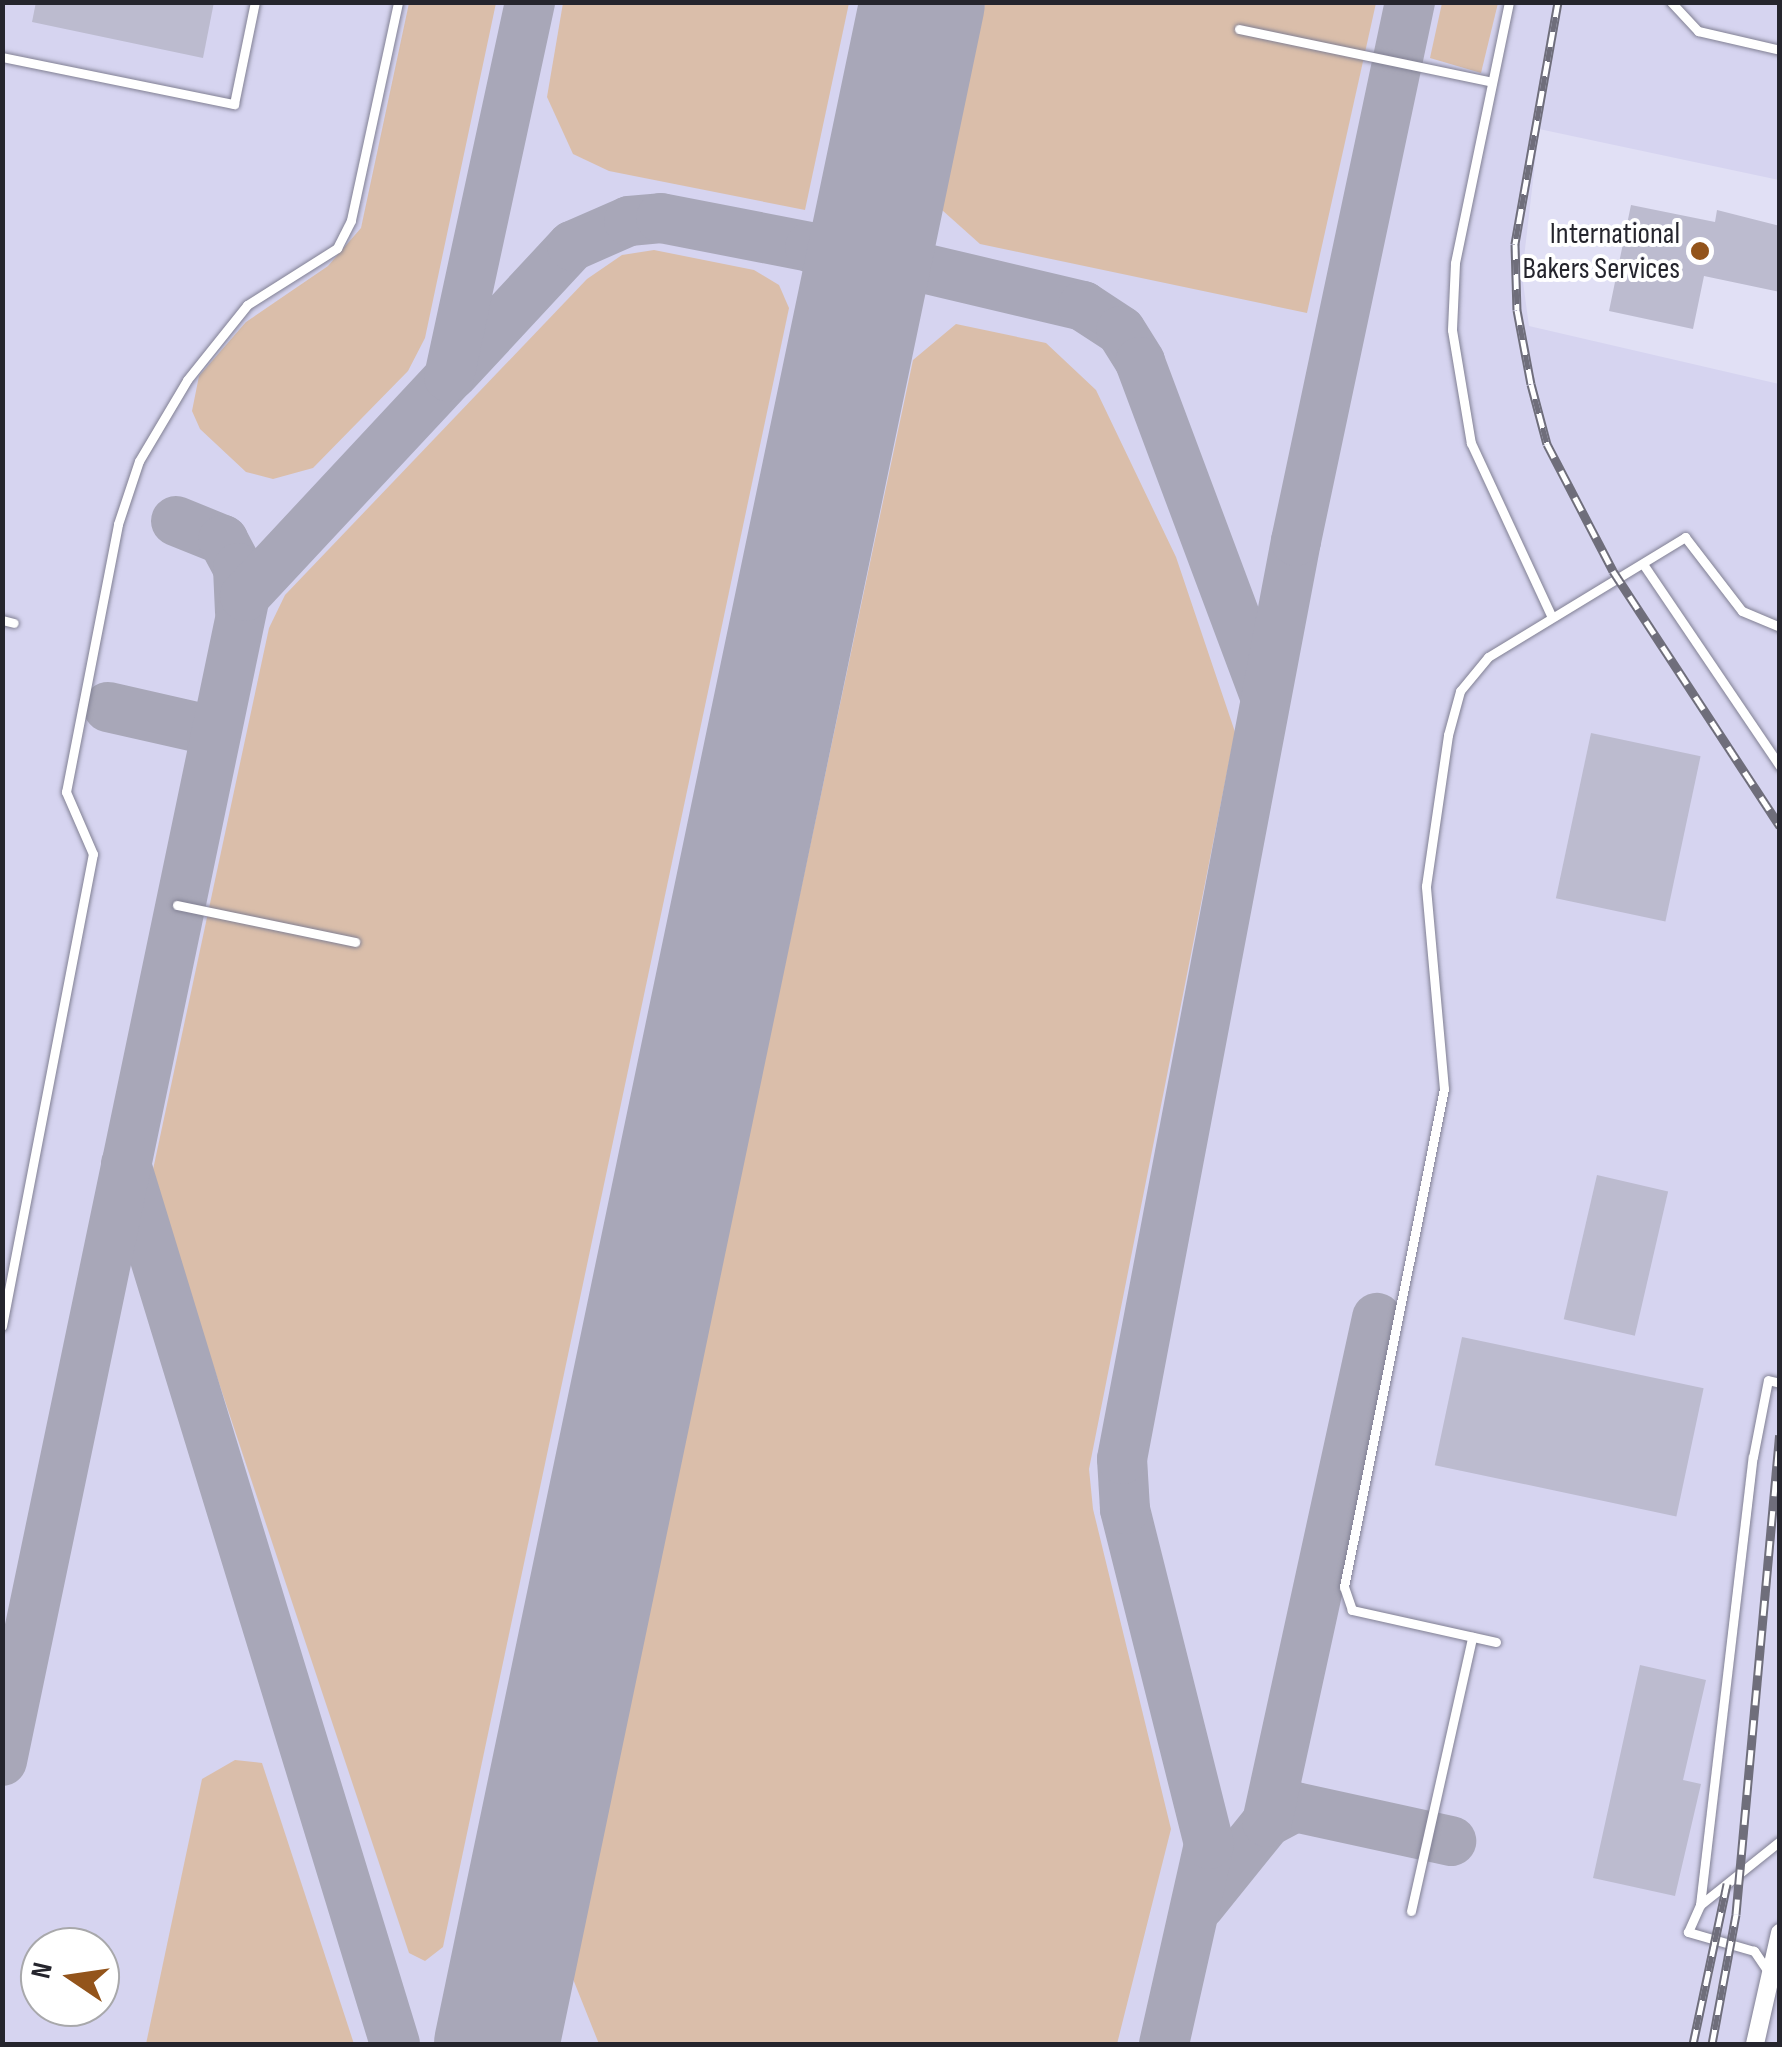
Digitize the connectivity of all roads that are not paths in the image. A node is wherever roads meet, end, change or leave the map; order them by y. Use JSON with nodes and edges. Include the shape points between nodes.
{"nodes":[{"id":1,"x":255,"y":2,"type":"edge"},
{"id":2,"x":398,"y":2,"type":"edge"},
{"id":3,"x":1508,"y":2,"type":"edge"},
{"id":4,"x":1671,"y":2,"type":"edge"},
{"id":5,"x":1239,"y":29,"type":"dead end"},
{"id":6,"x":1780,"y":50,"type":"edge"},
{"id":7,"x":2,"y":57,"type":"edge"},
{"id":8,"x":1492,"y":82,"type":"junction"},
{"id":9,"x":1643,"y":564,"type":"junction"},
{"id":10,"x":1551,"y":615,"type":"junction"},
{"id":11,"x":2,"y":620,"type":"edge"},
{"id":12,"x":14,"y":623,"type":"dead end"},
{"id":13,"x":1780,"y":627,"type":"edge"},
{"id":14,"x":1780,"y":766,"type":"edge"},
{"id":15,"x":178,"y":906,"type":"dead end"},
{"id":16,"x":355,"y":942,"type":"dead end"},
{"id":17,"x":2,"y":1326,"type":"edge"},
{"id":18,"x":1780,"y":1382,"type":"edge"},
{"id":19,"x":1472,"y":1636,"type":"junction"},
{"id":20,"x":1496,"y":1642,"type":"dead end"},
{"id":21,"x":1780,"y":1841,"type":"edge"},
{"id":22,"x":1700,"y":1905,"type":"junction"},
{"id":23,"x":1411,"y":1910,"type":"dead end"},
{"id":24,"x":1780,"y":1933,"type":"edge"},
{"id":25,"x":1770,"y":1976,"type":"junction"},
{"id":26,"x":1755,"y":2044,"type":"edge"}],
"edges":[{"from":1,"to":7,"type":"lane","via":[[234,104]]},
{"from":2,"to":17,"type":"lane","via":[[351,220],[337,248],[247,305],[223,335],[139,461],[118,524],[66,792],[93,854]]},
{"from":3,"to":8,"type":"lane"},
{"from":4,"to":6,"type":"lane","via":[[1698,30]]},
{"from":5,"to":8,"type":"lane"},
{"from":8,"to":10,"type":"lane","via":[[1455,263],[1454,347],[1471,443]]},
{"from":9,"to":10,"type":"lane"},
{"from":9,"to":13,"type":"lane","via":[[1685,537],[1742,612]]},
{"from":9,"to":14,"type":"lane"},
{"from":10,"to":19,"type":"lane","via":[[1488,657],[1460,690],[1448,736],[1426,886],[1444,1089],[1344,1587],[1352,1610]]},
{"from":11,"to":12,"type":"lane"},
{"from":15,"to":16,"type":"lane"},
{"from":18,"to":22,"type":"lane","via":[[1768,1380],[1753,1458]]},
{"from":19,"to":20,"type":"lane"},
{"from":19,"to":23,"type":"lane"},
{"from":21,"to":22,"type":"lane"},
{"from":22,"to":25,"type":"lane","via":[[1688,1932],[1754,1951]]},
{"from":24,"to":25,"type":"street"},
{"from":25,"to":26,"type":"street"}]}
